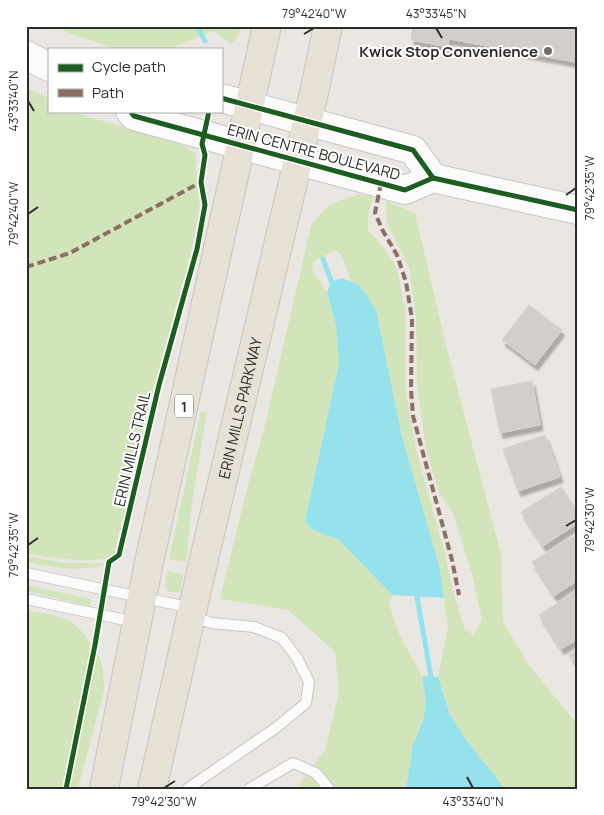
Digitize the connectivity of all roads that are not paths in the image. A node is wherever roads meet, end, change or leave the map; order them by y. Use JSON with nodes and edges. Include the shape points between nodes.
{"nodes":[{"id":1,"x":268,"y":26,"type":"edge"},
{"id":2,"x":328,"y":26,"type":"edge"},
{"id":3,"x":26,"y":55,"type":"edge"},
{"id":4,"x":48,"y":66,"type":"edge"},
{"id":5,"x":222,"y":98,"type":"edge"},
{"id":6,"x":250,"y":106,"type":"junction"},
{"id":7,"x":131,"y":112,"type":"edge"},
{"id":8,"x":308,"y":122,"type":"junction"},
{"id":9,"x":242,"y":145,"type":"junction"},
{"id":10,"x":298,"y":161,"type":"junction"},
{"id":11,"x":433,"y":178,"type":"junction"},
{"id":12,"x":578,"y":210,"type":"edge"},
{"id":13,"x":26,"y":572,"type":"edge"},
{"id":14,"x":26,"y":599,"type":"edge"},
{"id":15,"x":140,"y":610,"type":"junction"},
{"id":16,"x":192,"y":613,"type":"junction"},
{"id":17,"x":104,"y":789,"type":"edge"},
{"id":18,"x":152,"y":789,"type":"edge"},
{"id":19,"x":187,"y":789,"type":"edge"},
{"id":20,"x":249,"y":789,"type":"edge"},
{"id":21,"x":329,"y":789,"type":"edge"}],
"edges":[{"from":1,"to":6,"type":"main road","number":"1"},
{"from":2,"to":8,"type":"main road","name":"ERIN MILLS PARKWAY"},
{"from":3,"to":4,"type":"street"},
{"from":5,"to":6,"type":"street","name":"ERIN CENTRE BOULEVARD"},
{"from":6,"to":8,"type":"street","name":"ERIN CENTRE BOULEVARD"},
{"from":6,"to":9,"type":"main road","number":"1"},
{"from":7,"to":9,"type":"street","name":"ERIN CENTRE BOULEVARD","via":[[134,116]]},
{"from":8,"to":10,"type":"main road","name":"ERIN MILLS PARKWAY"},
{"from":8,"to":11,"type":"street","name":"ERIN CENTRE BOULEVARD","via":[[413,150]]},
{"from":9,"to":10,"type":"street","name":"ERIN CENTRE BOULEVARD"},
{"from":9,"to":15,"type":"main road","number":"1"},
{"from":10,"to":11,"type":"street","name":"ERIN CENTRE BOULEVARD","via":[[405,190]]},
{"from":10,"to":16,"type":"main road","name":"ERIN MILLS PARKWAY"},
{"from":11,"to":12,"type":"street"},
{"from":13,"to":15,"type":"lane"},
{"from":14,"to":15,"type":"lane"},
{"from":15,"to":16,"type":"lane"},
{"from":15,"to":17,"type":"main road","number":"1"},
{"from":16,"to":18,"type":"main road","name":"ERIN MILLS PARKWAY"},
{"from":16,"to":19,"type":"lane","via":[[212,623],[254,627],[282,638],[298,658],[309,682],[306,702],[277,727]]},
{"from":20,"to":21,"type":"lane","via":[[294,764],[316,773]]}]}
